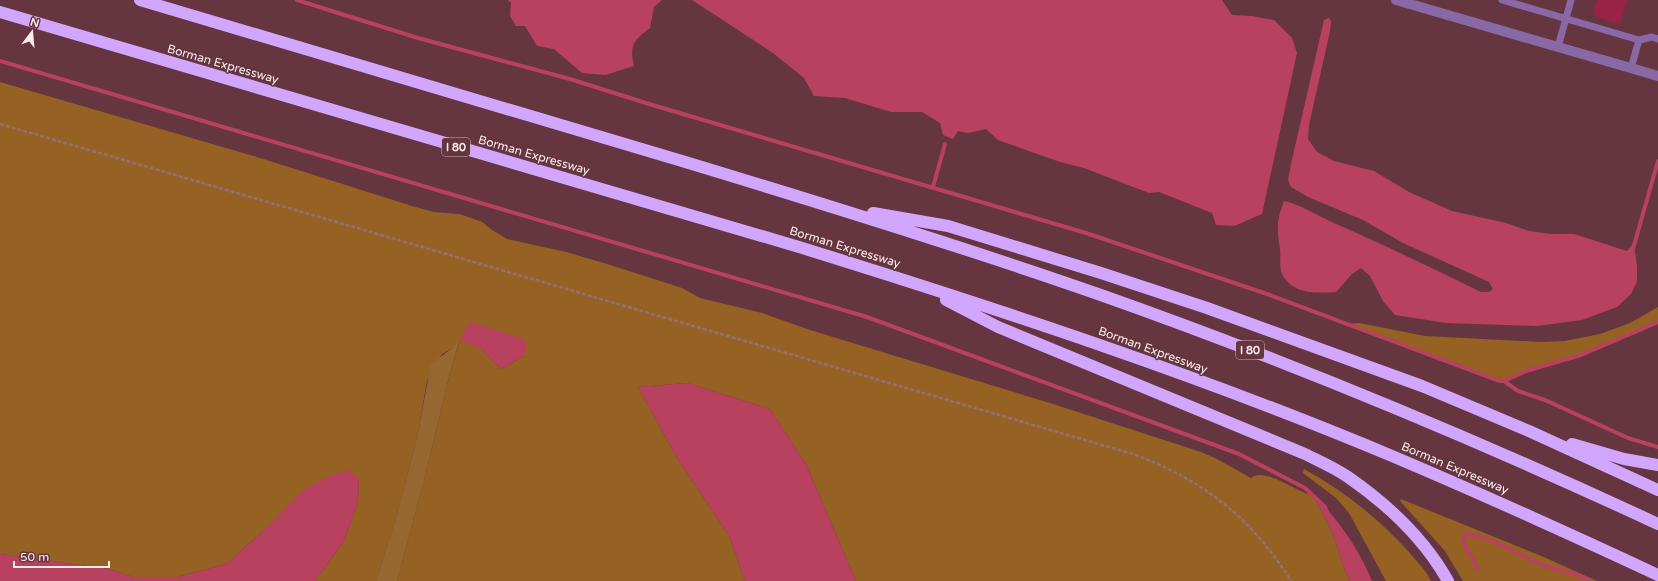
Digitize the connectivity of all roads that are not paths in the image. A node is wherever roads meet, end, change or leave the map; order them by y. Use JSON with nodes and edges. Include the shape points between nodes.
{"nodes":[{"id":1,"x":140,"y":0,"type":"edge"},
{"id":2,"x":1502,"y":0,"type":"edge"},
{"id":3,"x":1571,"y":0,"type":"edge"},
{"id":4,"x":1401,"y":1,"type":"edge"},
{"id":5,"x":0,"y":12,"type":"edge"},
{"id":6,"x":1566,"y":19,"type":"junction"},
{"id":7,"x":1658,"y":38,"type":"edge"},
{"id":8,"x":1639,"y":40,"type":"junction"},
{"id":9,"x":1558,"y":47,"type":"junction"},
{"id":10,"x":1631,"y":68,"type":"junction"},
{"id":11,"x":1658,"y":76,"type":"edge"},
{"id":12,"x":830,"y":206,"type":"junction"},
{"id":13,"x":911,"y":282,"type":"junction"},
{"id":14,"x":1529,"y":431,"type":"junction"},
{"id":15,"x":1658,"y":465,"type":"edge"},
{"id":16,"x":1658,"y":490,"type":"edge"},
{"id":17,"x":1658,"y":524,"type":"edge"},
{"id":18,"x":1658,"y":575,"type":"edge"},
{"id":19,"x":1448,"y":581,"type":"edge"}],
"edges":[{"from":1,"to":12,"type":"highway","number":"I 80"},
{"from":2,"to":6,"type":"lane"},
{"from":3,"to":6,"type":"lane"},
{"from":4,"to":9,"type":"street"},
{"from":5,"to":13,"type":"highway","name":"Borman Expressway","number":"I 80"},
{"from":6,"to":8,"type":"lane"},
{"from":6,"to":9,"type":"lane"},
{"from":7,"to":8,"type":"lane"},
{"from":8,"to":10,"type":"lane"},
{"from":9,"to":10,"type":"street"},
{"from":10,"to":11,"type":"street"},
{"from":12,"to":14,"type":"highway","via":[[948,226],[1101,273],[1207,308],[1422,386]]},
{"from":12,"to":17,"type":"highway","number":"I 80","via":[[1098,294],[1219,338],[1413,416],[1575,485]]},
{"from":13,"to":18,"type":"highway","name":"Borman Expressway","number":"I 80","via":[[1162,367],[1290,416],[1526,514]]},
{"from":13,"to":19,"type":"highway","via":[[998,327],[1305,454],[1347,477],[1410,529],[1440,566]]},
{"from":14,"to":15,"type":"highway","via":[[1624,459]]},
{"from":14,"to":16,"type":"highway"}]}
